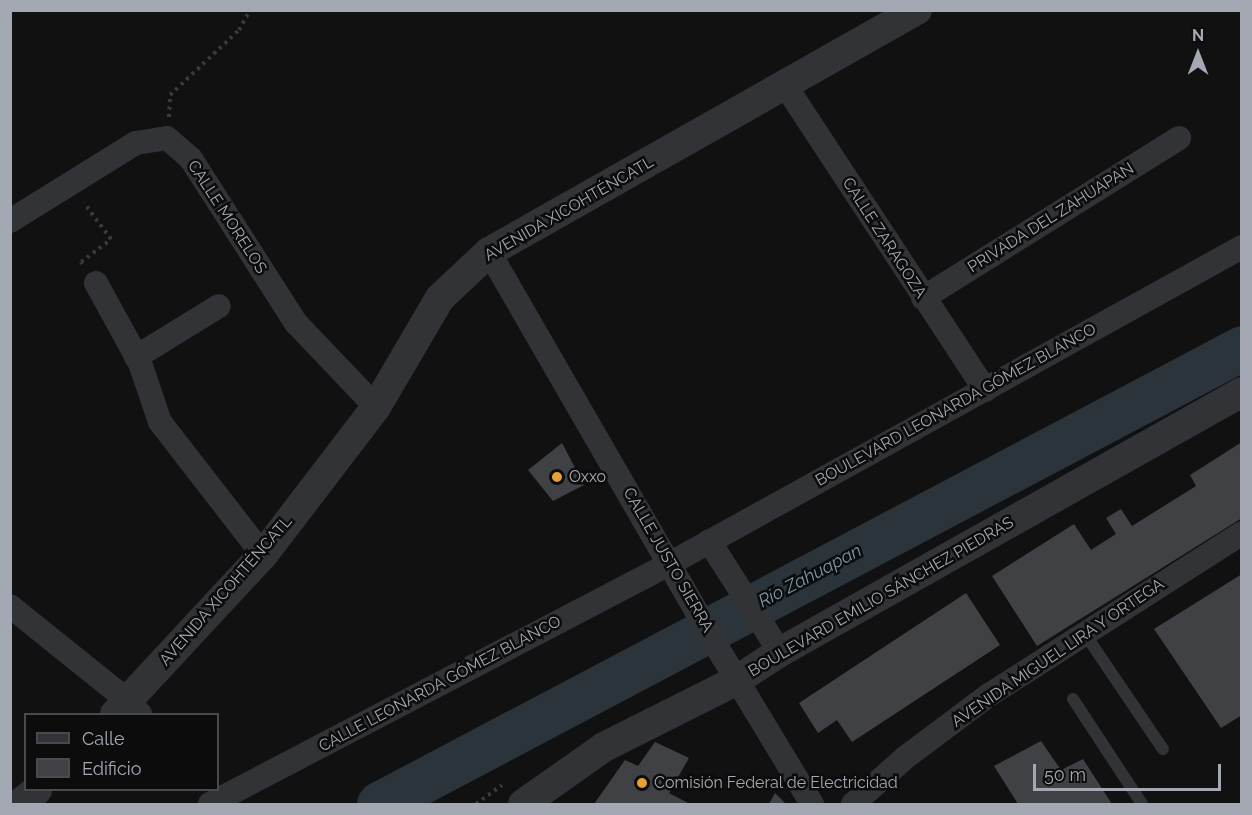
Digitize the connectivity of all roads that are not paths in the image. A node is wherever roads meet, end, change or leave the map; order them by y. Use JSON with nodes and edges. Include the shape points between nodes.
{"nodes":[{"id":1,"x":898,"y":15,"type":"edge"},
{"id":2,"x":785,"y":86,"type":"junction"},
{"id":3,"x":1179,"y":138,"type":"dead end"},
{"id":4,"x":10,"y":221,"type":"edge"},
{"id":5,"x":1242,"y":247,"type":"edge"},
{"id":6,"x":489,"y":252,"type":"junction"},
{"id":7,"x":96,"y":283,"type":"road end"},
{"id":8,"x":923,"y":298,"type":"junction"},
{"id":9,"x":219,"y":306,"type":"dead end"},
{"id":10,"x":136,"y":357,"type":"junction"},
{"id":11,"x":985,"y":390,"type":"junction"},
{"id":12,"x":1242,"y":392,"type":"edge"},
{"id":13,"x":376,"y":407,"type":"junction"},
{"id":14,"x":1242,"y":533,"type":"edge"},
{"id":15,"x":709,"y":541,"type":"junction"},
{"id":16,"x":263,"y":555,"type":"junction"},
{"id":17,"x":671,"y":563,"type":"junction"},
{"id":18,"x":10,"y":606,"type":"edge"},
{"id":19,"x":1085,"y":634,"type":"junction"},
{"id":20,"x":780,"y":652,"type":"junction"},
{"id":21,"x":730,"y":668,"type":"junction"},
{"id":22,"x":1073,"y":699,"type":"dead end"},
{"id":23,"x":128,"y":710,"type":"edge"},
{"id":24,"x":1163,"y":749,"type":"dead end"},
{"id":25,"x":35,"y":791,"type":"edge"},
{"id":26,"x":213,"y":798,"type":"edge"},
{"id":27,"x":19,"y":804,"type":"edge"},
{"id":28,"x":523,"y":804,"type":"edge"},
{"id":29,"x":812,"y":804,"type":"edge"},
{"id":30,"x":853,"y":804,"type":"edge"},
{"id":31,"x":1142,"y":804,"type":"edge"}],
"edges":[{"from":1,"to":2,"type":"street","name":"AVENIDA XICOHTÉNCATL"},
{"from":2,"to":6,"type":"street","name":"AVENIDA XICOHTÉNCATL"},
{"from":2,"to":8,"type":"street","name":"CALLE ZARAGOZA"},
{"from":3,"to":8,"type":"street","name":"PRIVADA DEL ZAHUAPAN"},
{"from":4,"to":13,"type":"street","name":"CALLE MORELOS","via":[[136,143],[167,138],[191,159],[296,323]]},
{"from":5,"to":11,"type":"street","name":"BOULEVARD LEONARDA GÓMEZ BLANCO"},
{"from":6,"to":13,"type":"street","name":"AVENIDA XICOHTÉNCATL","via":[[440,298]]},
{"from":6,"to":17,"type":"street","name":"CALLE JUSTO SIERRA"},
{"from":7,"to":10,"type":"street"},
{"from":8,"to":11,"type":"street","name":"CALLE ZARAGOZA"},
{"from":9,"to":10,"type":"street"},
{"from":10,"to":16,"type":"street","via":[[160,422]]},
{"from":11,"to":15,"type":"street","name":"BOULEVARD LEONARDA GÓMEZ BLANCO"},
{"from":12,"to":20,"type":"street","name":"BOULEVARD EMILIO SÁNCHEZ PIEDRAS"},
{"from":13,"to":16,"type":"street","name":"AVENIDA XICOHTÉNCATL"},
{"from":14,"to":19,"type":"street","name":"AVENIDA MIGUEL LIRA Y ORTEGA"},
{"from":15,"to":17,"type":"street","name":"BOULEVARD LEONARDA GÓMEZ BLANCO"},
{"from":15,"to":20,"type":"street"},
{"from":16,"to":23,"type":"street","name":"AVENIDA XICOHTÉNCATL"},
{"from":17,"to":21,"type":"street","name":"CALLE JUSTO SIERRA"},
{"from":17,"to":26,"type":"street","name":"CALLE LEONARDA GÓMEZ BLANCO"},
{"from":18,"to":23,"type":"street"},
{"from":19,"to":24,"type":"lane"},
{"from":19,"to":30,"type":"street","name":"AVENIDA MIGUEL LIRA Y ORTEGA","via":[[980,702],[906,757]]},
{"from":20,"to":21,"type":"street","name":"BOULEVARD EMILIO SÁNCHEZ PIEDRAS"},
{"from":21,"to":28,"type":"street","name":"BOULEVARD EMILIO SÁNCHEZ PIEDRAS","via":[[604,747]]},
{"from":21,"to":29,"type":"street","name":"CALLE JUSTO SIERRA"},
{"from":22,"to":31,"type":"lane"},
{"from":25,"to":27,"type":"street"}]}
